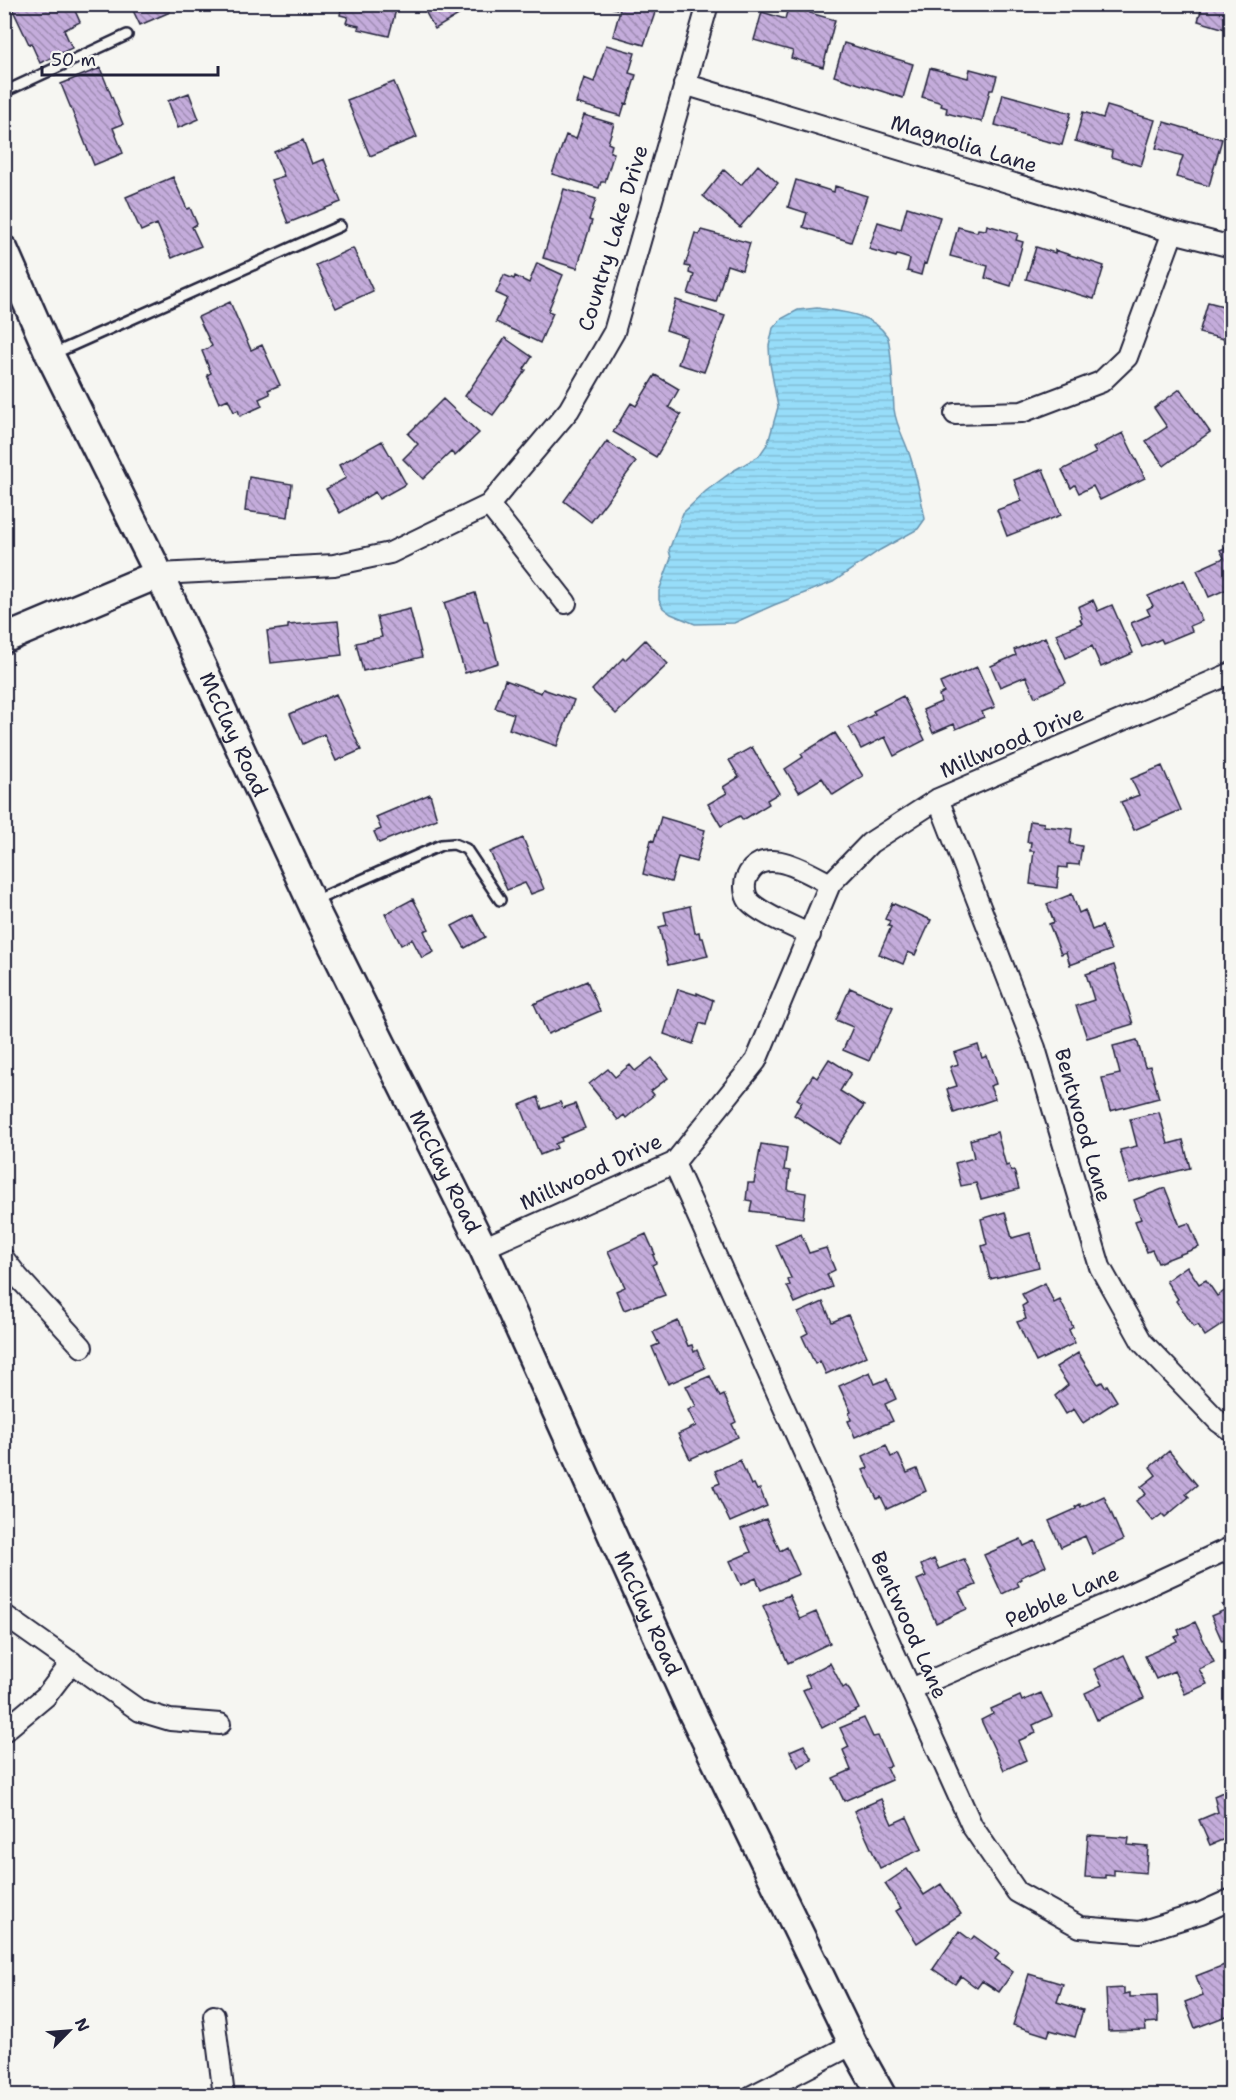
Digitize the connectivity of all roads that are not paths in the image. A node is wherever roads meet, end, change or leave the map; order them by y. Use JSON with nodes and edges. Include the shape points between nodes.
{"nodes":[{"id":1,"x":708,"y":4,"type":"edge"},
{"id":2,"x":127,"y":35,"type":"dead end"},
{"id":3,"x":684,"y":84,"type":"junction"},
{"id":4,"x":4,"y":92,"type":"edge"},
{"id":5,"x":340,"y":226,"type":"dead end"},
{"id":6,"x":1173,"y":232,"type":"junction"},
{"id":7,"x":1232,"y":247,"type":"edge"},
{"id":8,"x":4,"y":250,"type":"edge"},
{"id":9,"x":50,"y":355,"type":"junction"},
{"id":10,"x":955,"y":414,"type":"dead end"},
{"id":11,"x":489,"y":505,"type":"junction"},
{"id":12,"x":159,"y":574,"type":"junction"},
{"id":13,"x":566,"y":603,"type":"dead end"},
{"id":14,"x":4,"y":639,"type":"edge"},
{"id":15,"x":1232,"y":673,"type":"edge"},
{"id":16,"x":938,"y":799,"type":"junction"},
{"id":17,"x":830,"y":884,"type":"junction"},
{"id":18,"x":500,"y":900,"type":"dead end"},
{"id":19,"x":311,"y":902,"type":"junction"},
{"id":20,"x":810,"y":935,"type":"junction"},
{"id":21,"x":674,"y":1163,"type":"junction"},
{"id":22,"x":483,"y":1248,"type":"junction"},
{"id":23,"x":4,"y":1259,"type":"edge"},
{"id":24,"x":82,"y":1347,"type":"dead end"},
{"id":25,"x":1232,"y":1431,"type":"edge"},
{"id":26,"x":1232,"y":1547,"type":"edge"},
{"id":27,"x":4,"y":1615,"type":"edge"},
{"id":28,"x":72,"y":1662,"type":"junction"},
{"id":29,"x":911,"y":1689,"type":"junction"},
{"id":30,"x":220,"y":1724,"type":"dead end"},
{"id":31,"x":4,"y":1731,"type":"edge"},
{"id":32,"x":1232,"y":1899,"type":"edge"},
{"id":33,"x":214,"y":2016,"type":"dead end"},
{"id":34,"x":853,"y":2044,"type":"junction"},
{"id":35,"x":224,"y":2096,"type":"edge"},
{"id":36,"x":752,"y":2096,"type":"edge"},
{"id":37,"x":882,"y":2096,"type":"edge"}],
"edges":[{"from":1,"to":3,"type":"street","name":"Country Lake Drive"},
{"from":2,"to":4,"type":"lane"},
{"from":3,"to":6,"type":"street","name":"Magnolia Lane"},
{"from":3,"to":11,"type":"street","name":"Country Lake Drive","via":[[614,332],[569,410]]},
{"from":5,"to":9,"type":"lane"},
{"from":6,"to":7,"type":"street","name":"Magnolia Lane"},
{"from":6,"to":10,"type":"street","via":[[1128,357],[1101,382],[1022,411]]},
{"from":8,"to":9,"type":"main road","name":"McClay Road"},
{"from":9,"to":12,"type":"main road","name":"McClay Road"},
{"from":11,"to":12,"type":"street","name":"Country Lake Drive","via":[[390,553],[345,563]]},
{"from":11,"to":13,"type":"street"},
{"from":12,"to":14,"type":"main road"},
{"from":12,"to":19,"type":"main road","name":"McClay Road"},
{"from":15,"to":16,"type":"street","name":"Millwood Drive"},
{"from":16,"to":17,"type":"street","name":"Millwood Drive","via":[[870,843]]},
{"from":16,"to":25,"type":"street","name":"Bentwood Lane","via":[[1035,1048],[1100,1267],[1142,1342],[1218,1422]]},
{"from":17,"to":20,"type":"street","name":"Millwood Drive"},
{"from":17,"to":20,"type":"street","via":[[774,860],[751,870],[745,881],[749,900]]},
{"from":18,"to":19,"type":"lane","via":[[466,849],[454,844],[441,845]]},
{"from":19,"to":22,"type":"main road","name":"McClay Road"},
{"from":20,"to":21,"type":"street","name":"Millwood Drive","via":[[756,1061]]},
{"from":21,"to":22,"type":"street","name":"Millwood Drive"},
{"from":21,"to":29,"type":"street","name":"Bentwood Lane"},
{"from":22,"to":34,"type":"main road","name":"McClay Road","via":[[691,1710]]},
{"from":23,"to":24,"type":"street"},
{"from":26,"to":29,"type":"street","name":"Pebble Lane"},
{"from":27,"to":28,"type":"street"},
{"from":28,"to":30,"type":"street","via":[[140,1711],[170,1720]]},
{"from":28,"to":31,"type":"street","via":[[46,1696]]},
{"from":29,"to":32,"type":"street","name":"Bentwood Lane","via":[[972,1826],[1017,1892],[1080,1927],[1140,1932]]},
{"from":33,"to":35,"type":"street"},
{"from":34,"to":36,"type":"street"},
{"from":34,"to":37,"type":"main road","name":"McClay Road"}]}
